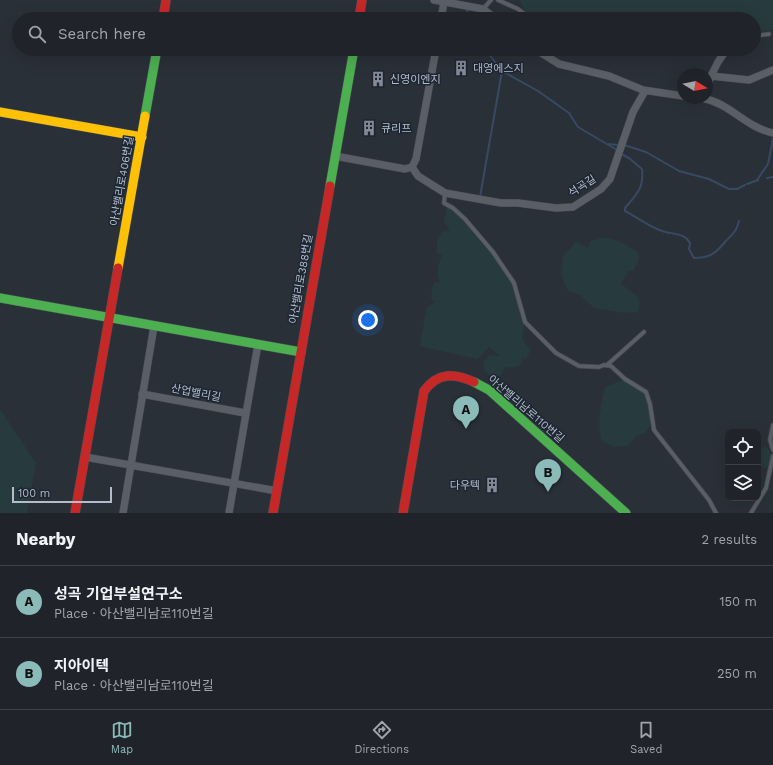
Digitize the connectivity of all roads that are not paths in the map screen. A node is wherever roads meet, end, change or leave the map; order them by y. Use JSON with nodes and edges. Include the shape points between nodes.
{"nodes":[{"id":1,"x":166,"y":0,"type":"edge"},
{"id":2,"x":362,"y":0,"type":"edge"},
{"id":3,"x":434,"y":0,"type":"edge"},
{"id":4,"x":490,"y":0,"type":"edge"},
{"id":5,"x":498,"y":0,"type":"edge"},
{"id":6,"x":444,"y":2,"type":"junction"},
{"id":7,"x":483,"y":9,"type":"junction"},
{"id":8,"x":164,"y":12,"type":"edge"},
{"id":9,"x":360,"y":12,"type":"edge"},
{"id":10,"x":442,"y":12,"type":"edge"},
{"id":11,"x":487,"y":12,"type":"edge"},
{"id":12,"x":522,"y":12,"type":"edge"},
{"id":13,"x":769,"y":34,"type":"dead end"},
{"id":14,"x":761,"y":35,"type":"edge"},
{"id":15,"x":157,"y":56,"type":"edge"},
{"id":16,"x":353,"y":56,"type":"edge"},
{"id":17,"x":435,"y":56,"type":"edge"},
{"id":18,"x":546,"y":56,"type":"edge"},
{"id":19,"x":722,"y":56,"type":"edge"},
{"id":20,"x":773,"y":70,"type":"edge"},
{"id":21,"x":713,"y":72,"type":"edge"},
{"id":22,"x":713,"y":76,"type":"edge"},
{"id":23,"x":645,"y":91,"type":"junction"},
{"id":24,"x":677,"y":95,"type":"edge"},
{"id":25,"x":713,"y":101,"type":"edge"},
{"id":26,"x":0,"y":112,"type":"edge"},
{"id":27,"x":773,"y":134,"type":"edge"},
{"id":28,"x":142,"y":137,"type":"junction"},
{"id":29,"x":335,"y":156,"type":"junction"},
{"id":30,"x":412,"y":167,"type":"junction"},
{"id":31,"x":445,"y":193,"type":"junction"},
{"id":32,"x":0,"y":298,"type":"edge"},
{"id":33,"x":110,"y":318,"type":"junction"},
{"id":34,"x":154,"y":326,"type":"junction"},
{"id":35,"x":644,"y":332,"type":"dead end"},
{"id":36,"x":258,"y":344,"type":"junction"},
{"id":37,"x":301,"y":352,"type":"junction"},
{"id":38,"x":607,"y":365,"type":"junction"},
{"id":39,"x":142,"y":394,"type":"junction"},
{"id":40,"x":246,"y":413,"type":"junction"},
{"id":41,"x":773,"y":425,"type":"edge"},
{"id":42,"x":773,"y":450,"type":"edge"},
{"id":43,"x":773,"y":456,"type":"edge"},
{"id":44,"x":85,"y":457,"type":"junction"},
{"id":45,"x":131,"y":465,"type":"junction"},
{"id":46,"x":234,"y":484,"type":"junction"},
{"id":47,"x":277,"y":491,"type":"junction"},
{"id":48,"x":75,"y":513,"type":"edge"},
{"id":49,"x":123,"y":513,"type":"edge"},
{"id":50,"x":229,"y":513,"type":"edge"},
{"id":51,"x":273,"y":513,"type":"edge"},
{"id":52,"x":403,"y":513,"type":"edge"},
{"id":53,"x":626,"y":513,"type":"edge"},
{"id":54,"x":716,"y":513,"type":"edge"},
{"id":55,"x":751,"y":513,"type":"edge"}],
"edges":[{"from":1,"to":8,"type":"street"},
{"from":2,"to":9,"type":"street"},
{"from":3,"to":6,"type":"street"},
{"from":4,"to":7,"type":"lane"},
{"from":5,"to":12,"type":"lane"},
{"from":6,"to":7,"type":"street"},
{"from":6,"to":10,"type":"street"},
{"from":7,"to":11,"type":"street"},
{"from":13,"to":14,"type":"lane"},
{"from":15,"to":28,"type":"street","name":"아산밸리로406번길"},
{"from":16,"to":29,"type":"street","name":"아산밸리로388번길"},
{"from":17,"to":30,"type":"street","via":[[416,159]]},
{"from":18,"to":23,"type":"street","via":[[559,64],[609,76]]},
{"from":19,"to":21,"type":"street"},
{"from":20,"to":22,"type":"street","via":[[749,80]]},
{"from":23,"to":24,"type":"street"},
{"from":23,"to":31,"type":"street","name":"석곡길","via":[[633,112],[610,179],[601,189],[573,207],[501,203]]},
{"from":25,"to":27,"type":"street","via":[[751,126]]},
{"from":26,"to":28,"type":"street"},
{"from":28,"to":33,"type":"street","name":"아산밸리로406번길"},
{"from":29,"to":30,"type":"street"},
{"from":29,"to":37,"type":"street","name":"아산밸리로388번길"},
{"from":30,"to":31,"type":"street","name":"석곡길","via":[[418,176]]},
{"from":31,"to":38,"type":"lane","via":[[444,203],[465,220],[514,283],[525,322],[556,353],[569,362],[587,367]]},
{"from":32,"to":33,"type":"street"},
{"from":33,"to":34,"type":"street"},
{"from":33,"to":44,"type":"street","name":"아산밸리로406번길"},
{"from":34,"to":36,"type":"street"},
{"from":34,"to":39,"type":"street"},
{"from":35,"to":38,"type":"lane"},
{"from":36,"to":37,"type":"street"},
{"from":36,"to":40,"type":"street"},
{"from":37,"to":47,"type":"street","name":"아산밸리로388번길"},
{"from":38,"to":54,"type":"lane","via":[[646,392],[654,430]]},
{"from":39,"to":40,"type":"street","name":"산업밸리길"},
{"from":39,"to":45,"type":"street"},
{"from":40,"to":46,"type":"street"},
{"from":41,"to":42,"type":"lane","via":[[770,440]]},
{"from":43,"to":55,"type":"lane","via":[[766,488]]},
{"from":44,"to":45,"type":"street"},
{"from":44,"to":48,"type":"street","name":"아산밸리로406번길"},
{"from":45,"to":46,"type":"street"},
{"from":45,"to":49,"type":"street"},
{"from":46,"to":47,"type":"street"},
{"from":46,"to":50,"type":"street"},
{"from":47,"to":51,"type":"street","name":"아산밸리로388번길"},
{"from":52,"to":53,"type":"street","name":"아산밸리남로110번길","via":[[424,391],[431,380],[441,375],[464,378],[489,390]]}]}
